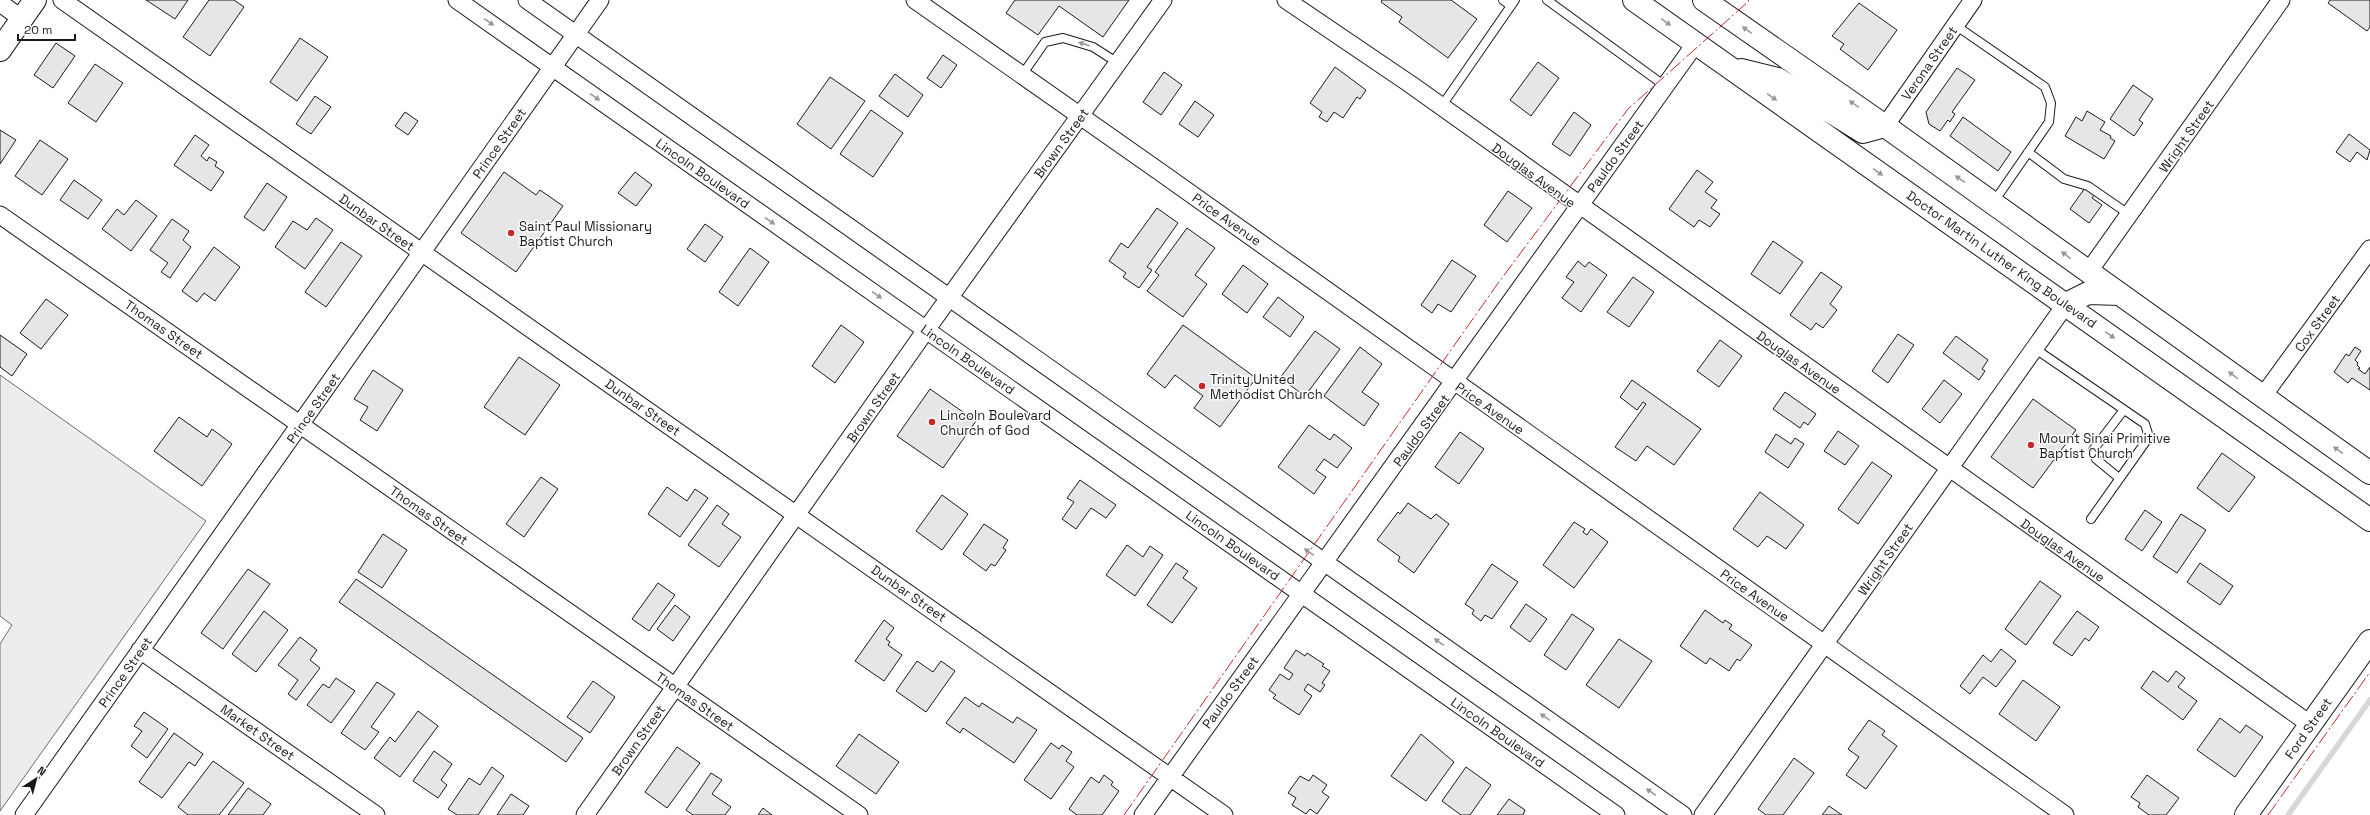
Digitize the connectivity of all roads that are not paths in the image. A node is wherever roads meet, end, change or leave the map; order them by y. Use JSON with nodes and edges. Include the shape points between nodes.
{"nodes":[{"id":1,"x":35,"y":0,"type":"edge"},
{"id":2,"x":62,"y":0,"type":"edge"},
{"id":3,"x":457,"y":0,"type":"edge"},
{"id":4,"x":527,"y":0,"type":"edge"},
{"id":5,"x":600,"y":0,"type":"edge"},
{"id":6,"x":915,"y":0,"type":"edge"},
{"id":7,"x":1163,"y":0,"type":"edge"},
{"id":8,"x":1286,"y":0,"type":"edge"},
{"id":9,"x":1503,"y":0,"type":"edge"},
{"id":10,"x":1547,"y":0,"type":"edge"},
{"id":11,"x":1634,"y":0,"type":"edge"},
{"id":12,"x":1704,"y":0,"type":"edge"},
{"id":13,"x":1973,"y":0,"type":"edge"},
{"id":14,"x":2281,"y":0,"type":"edge"},
{"id":15,"x":0,"y":3,"type":"edge"},
{"id":16,"x":1513,"y":3,"type":"edge"},
{"id":17,"x":22,"y":19,"type":"junction"},
{"id":18,"x":1955,"y":25,"type":"junction"},
{"id":19,"x":576,"y":34,"type":"junction"},
{"id":20,"x":1696,"y":43,"type":"junction"},
{"id":21,"x":0,"y":50,"type":"edge"},
{"id":22,"x":1118,"y":63,"type":"junction"},
{"id":23,"x":552,"y":67,"type":"junction"},
{"id":24,"x":1730,"y":67,"type":"junction"},
{"id":25,"x":1022,"y":75,"type":"junction"},
{"id":26,"x":1665,"y":86,"type":"junction"},
{"id":27,"x":1441,"y":107,"type":"junction"},
{"id":28,"x":1080,"y":116,"type":"junction"},
{"id":29,"x":1885,"y":126,"type":"junction"},
{"id":30,"x":2028,"y":152,"type":"junction"},
{"id":31,"x":1993,"y":203,"type":"junction"},
{"id":32,"x":1578,"y":206,"type":"junction"},
{"id":33,"x":0,"y":215,"type":"edge"},
{"id":34,"x":2130,"y":215,"type":"junction"},
{"id":35,"x":2370,"y":249,"type":"edge"},
{"id":36,"x":422,"y":253,"type":"junction"},
{"id":37,"x":2089,"y":271,"type":"junction"},
{"id":38,"x":2120,"y":294,"type":"junction"},
{"id":39,"x":950,"y":298,"type":"junction"},
{"id":40,"x":2066,"y":304,"type":"junction"},
{"id":41,"x":926,"y":330,"type":"junction"},
{"id":42,"x":2034,"y":348,"type":"junction"},
{"id":43,"x":1454,"y":383,"type":"junction"},
{"id":44,"x":2263,"y":396,"type":"junction"},
{"id":45,"x":2123,"y":411,"type":"junction"},
{"id":46,"x":301,"y":425,"type":"junction"},
{"id":47,"x":1948,"y":469,"type":"junction"},
{"id":48,"x":2370,"y":473,"type":"edge"},
{"id":49,"x":2120,"y":478,"type":"junction"},
{"id":50,"x":797,"y":514,"type":"junction"},
{"id":51,"x":2091,"y":519,"type":"dead end"},
{"id":52,"x":2370,"y":520,"type":"edge"},
{"id":53,"x":1325,"y":563,"type":"junction"},
{"id":54,"x":1303,"y":594,"type":"junction"},
{"id":55,"x":2370,"y":641,"type":"edge"},
{"id":56,"x":1825,"y":644,"type":"junction"},
{"id":57,"x":140,"y":650,"type":"junction"},
{"id":58,"x":675,"y":687,"type":"junction"},
{"id":59,"x":2311,"y":725,"type":"junction"},
{"id":60,"x":1170,"y":776,"type":"junction"},
{"id":61,"x":24,"y":815,"type":"edge"},
{"id":62,"x":376,"y":815,"type":"edge"},
{"id":63,"x":585,"y":815,"type":"edge"},
{"id":64,"x":859,"y":815,"type":"edge"},
{"id":65,"x":1143,"y":815,"type":"edge"},
{"id":66,"x":1224,"y":815,"type":"edge"},
{"id":67,"x":1616,"y":815,"type":"edge"},
{"id":68,"x":1683,"y":815,"type":"edge"},
{"id":69,"x":1703,"y":815,"type":"edge"},
{"id":70,"x":2065,"y":815,"type":"edge"},
{"id":71,"x":2246,"y":815,"type":"edge"}],
"edges":[{"from":1,"to":17,"type":"main road"},
{"from":2,"to":36,"type":"street","name":"Dunbar Street"},
{"from":3,"to":23,"type":"street","name":"Lincoln Boulevard","one_way":true},
{"from":4,"to":19,"type":"street"},
{"from":5,"to":19,"type":"street","name":"Prince Street"},
{"from":6,"to":25,"type":"street","name":"Price Avenue"},
{"from":7,"to":22,"type":"street","name":"Brown Street"},
{"from":8,"to":27,"type":"street","name":"Douglas Avenue"},
{"from":9,"to":16,"type":"lane"},
{"from":10,"to":26,"type":"lane"},
{"from":11,"to":20,"type":"main road","name":"Doctor Martin Luther King Boulevard","one_way":true},
{"from":29,"to":12,"type":"main road","one_way":true},
{"from":13,"to":18,"type":"street","name":"Verona Street"},
{"from":14,"to":34,"type":"street","name":"Wright Street"},
{"from":15,"to":17,"type":"street"},
{"from":16,"to":27,"type":"lane"},
{"from":17,"to":21,"type":"main road"},
{"from":18,"to":29,"type":"street","name":"Verona Street"},
{"from":18,"to":30,"type":"lane","via":[[2045,87],[2050,103],[2049,122]]},
{"from":19,"to":23,"type":"street","name":"Prince Street"},
{"from":19,"to":39,"type":"street"},
{"from":20,"to":24,"type":"main road","name":"Doctor Martin Luther King Boulevard"},
{"from":20,"to":26,"type":"street","name":"Pauldo Street"},
{"from":22,"to":25,"type":"lane","one_way":true,"via":[[1093,47],[1063,38],[1045,42]]},
{"from":22,"to":28,"type":"street","name":"Brown Street"},
{"from":23,"to":36,"type":"street","name":"Prince Street"},
{"from":23,"to":41,"type":"street","name":"Lincoln Boulevard","one_way":true},
{"from":24,"to":29,"type":"main road","via":[[1778,79],[1863,132]]},
{"from":24,"to":40,"type":"main road","name":"Doctor Martin Luther King Boulevard","one_way":true},
{"from":25,"to":28,"type":"street","name":"Price Avenue"},
{"from":26,"to":32,"type":"street","name":"Pauldo Street"},
{"from":27,"to":32,"type":"street","name":"Douglas Avenue"},
{"from":28,"to":39,"type":"street","name":"Brown Street"},
{"from":28,"to":43,"type":"street","name":"Price Avenue"},
{"from":31,"to":29,"type":"main road","one_way":true},
{"from":30,"to":31,"type":"lane"},
{"from":30,"to":34,"type":"lane","via":[[2064,179],[2088,186]]},
{"from":37,"to":31,"type":"main road","one_way":true},
{"from":32,"to":43,"type":"street","name":"Pauldo Street"},
{"from":32,"to":47,"type":"street","name":"Douglas Avenue"},
{"from":33,"to":46,"type":"street","name":"Thomas Street"},
{"from":34,"to":37,"type":"street","name":"Wright Street"},
{"from":35,"to":44,"type":"street","name":"Cox Street"},
{"from":36,"to":46,"type":"street","name":"Prince Street"},
{"from":36,"to":50,"type":"street","name":"Dunbar Street"},
{"from":37,"to":38,"type":"main road"},
{"from":38,"to":40,"type":"main road","via":[[2088,294]]},
{"from":44,"to":38,"type":"main road","one_way":true},
{"from":39,"to":41,"type":"street","name":"Brown Street"},
{"from":53,"to":39,"type":"street","one_way":true},
{"from":40,"to":42,"type":"street","name":"Wright Street"},
{"from":40,"to":52,"type":"main road","name":"Doctor Martin Luther King Boulevard","one_way":true},
{"from":41,"to":50,"type":"street","name":"Brown Street"},
{"from":41,"to":54,"type":"street","name":"Lincoln Boulevard"},
{"from":42,"to":45,"type":"lane"},
{"from":42,"to":47,"type":"street","name":"Wright Street"},
{"from":43,"to":53,"type":"street","name":"Pauldo Street"},
{"from":43,"to":56,"type":"street","name":"Price Avenue"},
{"from":48,"to":44,"type":"main road","one_way":true},
{"from":45,"to":49,"type":"lane","via":[[2093,450],[2096,459]]},
{"from":45,"to":49,"type":"lane","via":[[2145,424],[2149,437]]},
{"from":46,"to":57,"type":"street","name":"Prince Street"},
{"from":46,"to":58,"type":"street","name":"Thomas Street"},
{"from":47,"to":56,"type":"street","name":"Wright Street"},
{"from":47,"to":59,"type":"street","name":"Douglas Avenue"},
{"from":49,"to":51,"type":"lane"},
{"from":50,"to":58,"type":"street","name":"Brown Street"},
{"from":50,"to":60,"type":"street","name":"Dunbar Street"},
{"from":53,"to":54,"type":"street","name":"Pauldo Street"},
{"from":68,"to":53,"type":"street","one_way":true},
{"from":54,"to":60,"type":"street","name":"Pauldo Street"},
{"from":54,"to":67,"type":"street","name":"Lincoln Boulevard"},
{"from":55,"to":59,"type":"main road","name":"Ford Street"},
{"from":56,"to":69,"type":"street","name":"Wright Street"},
{"from":56,"to":70,"type":"street","name":"Price Avenue"},
{"from":57,"to":61,"type":"street","name":"Prince Street"},
{"from":57,"to":62,"type":"street","name":"Market Street"},
{"from":58,"to":63,"type":"street","name":"Brown Street"},
{"from":58,"to":64,"type":"street","name":"Thomas Street"},
{"from":59,"to":71,"type":"main road","name":"Ford Street"},
{"from":60,"to":65,"type":"street","name":"Pauldo Street"},
{"from":60,"to":66,"type":"street","name":"Dunbar Street"}]}
